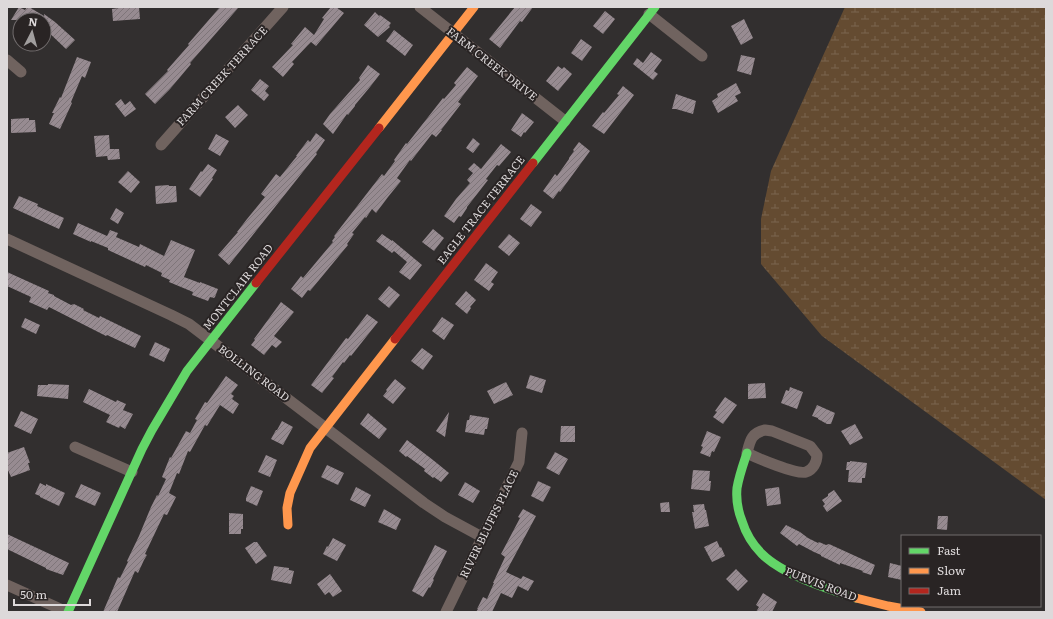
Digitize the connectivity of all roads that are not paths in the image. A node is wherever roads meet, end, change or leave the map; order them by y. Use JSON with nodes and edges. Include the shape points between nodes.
{"nodes":[{"id":1,"x":283,"y":7,"type":"edge"},
{"id":2,"x":420,"y":7,"type":"edge"},
{"id":3,"x":474,"y":7,"type":"edge"},
{"id":4,"x":652,"y":11,"type":"edge"},
{"id":5,"x":453,"y":33,"type":"junction"},
{"id":6,"x":702,"y":56,"type":"dead end"},
{"id":7,"x":7,"y":60,"type":"edge"},
{"id":8,"x":21,"y":72,"type":"dead end"},
{"id":9,"x":565,"y":121,"type":"junction"},
{"id":10,"x":160,"y":145,"type":"dead end"},
{"id":11,"x":7,"y":239,"type":"edge"},
{"id":12,"x":211,"y":340,"type":"junction"},
{"id":13,"x":326,"y":427,"type":"junction"},
{"id":14,"x":522,"y":433,"type":"dead end"},
{"id":15,"x":75,"y":447,"type":"dead end"},
{"id":16,"x":747,"y":453,"type":"junction"},
{"id":17,"x":132,"y":472,"type":"junction"},
{"id":18,"x":288,"y":525,"type":"dead end"},
{"id":19,"x":482,"y":537,"type":"junction"},
{"id":20,"x":7,"y":584,"type":"edge"},
{"id":21,"x":904,"y":610,"type":"edge"},
{"id":22,"x":68,"y":612,"type":"edge"},
{"id":23,"x":446,"y":612,"type":"edge"},
{"id":24,"x":921,"y":612,"type":"edge"}],
"edges":[{"from":1,"to":10,"type":"street","name":"FARM CREEK TERRACE"},
{"from":2,"to":5,"type":"street","name":"FARM CREEK DRIVE"},
{"from":3,"to":5,"type":"street","name":"MONTCLAIR ROAD"},
{"from":4,"to":6,"type":"street"},
{"from":4,"to":9,"type":"street","name":"EAGLE TRACE TERRACE"},
{"from":5,"to":9,"type":"street","name":"FARM CREEK DRIVE"},
{"from":5,"to":12,"type":"street","name":"MONTCLAIR ROAD"},
{"from":7,"to":8,"type":"street"},
{"from":9,"to":13,"type":"street","name":"EAGLE TRACE TERRACE"},
{"from":11,"to":12,"type":"street","name":"BOLLING ROAD","via":[[171,315]]},
{"from":12,"to":13,"type":"street","name":"BOLLING ROAD"},
{"from":12,"to":17,"type":"street","name":"MONTCLAIR ROAD","via":[[187,371],[152,430]]},
{"from":13,"to":18,"type":"street","name":"EAGLE TRACE TERRACE","via":[[310,448],[290,493]]},
{"from":13,"to":19,"type":"street","name":"BOLLING ROAD","via":[[424,503]]},
{"from":14,"to":19,"type":"street","name":"RIVER BLUFFS PLACE","via":[[519,462]]},
{"from":15,"to":17,"type":"street"},
{"from":16,"to":16,"type":"street","name":"PURVIS ROAD","via":[[750,440],[755,434],[765,430],[810,446],[817,458],[813,468],[799,473]]},
{"from":16,"to":21,"type":"street","name":"PURVIS ROAD","via":[[739,479],[738,508],[750,540],[762,554],[779,567],[819,586]]},
{"from":17,"to":22,"type":"street","name":"MONTCLAIR ROAD"},
{"from":19,"to":23,"type":"street","name":"RIVER BLUFFS PLACE"},
{"from":20,"to":22,"type":"street"},
{"from":21,"to":24,"type":"street","name":"PURVIS ROAD"}]}
